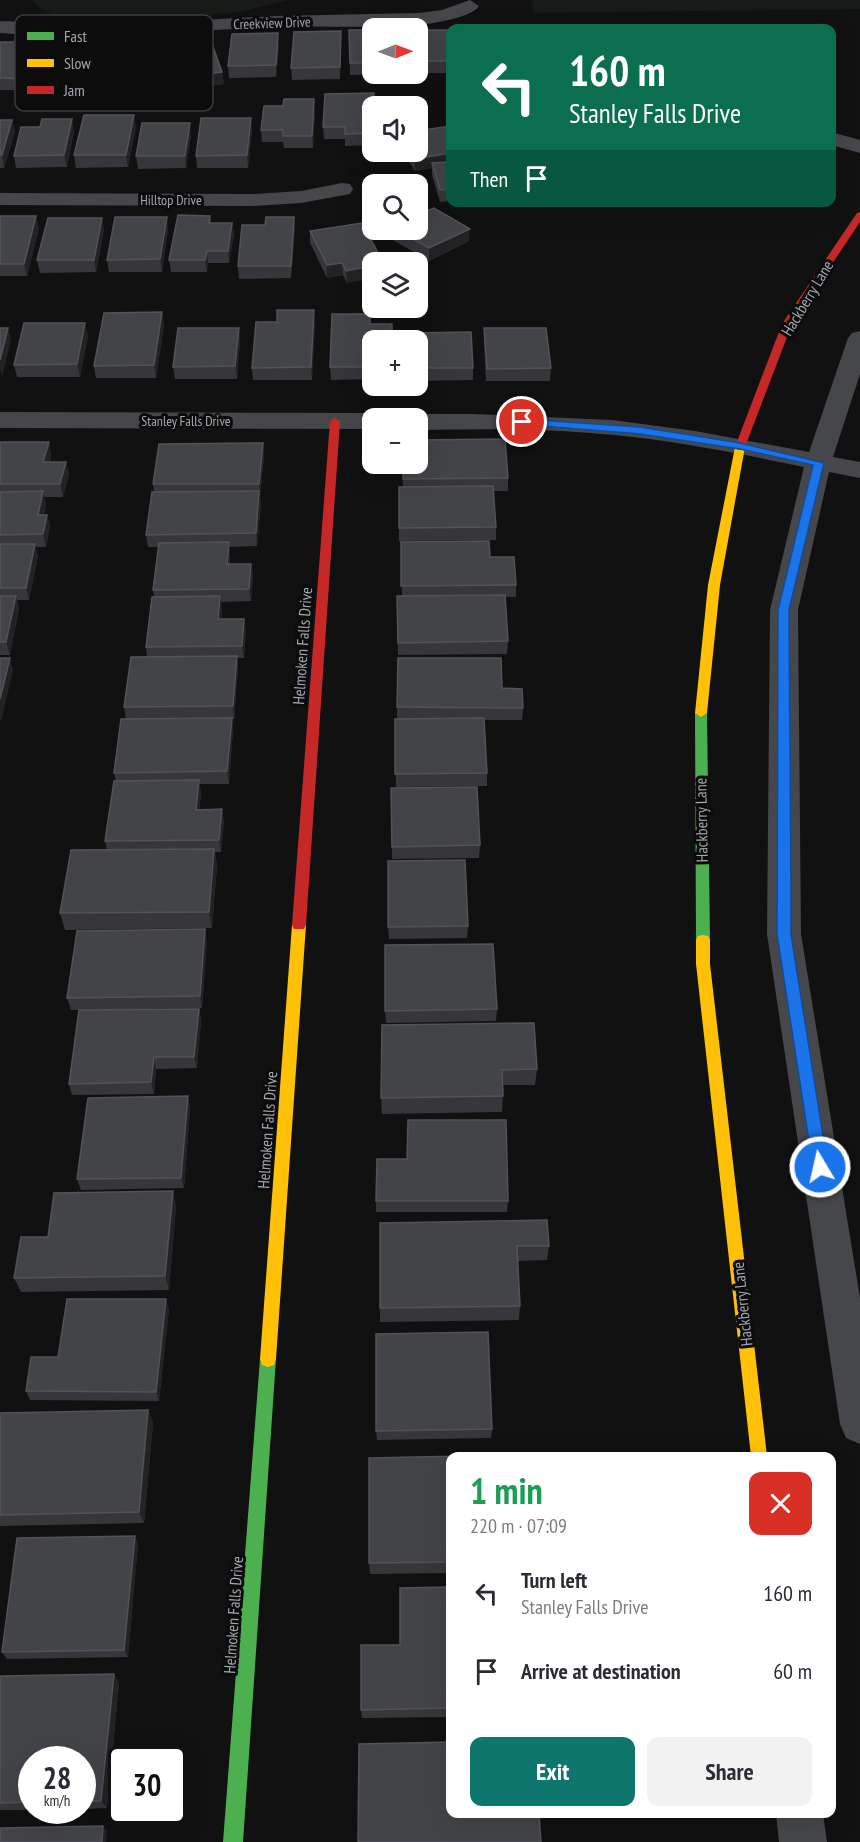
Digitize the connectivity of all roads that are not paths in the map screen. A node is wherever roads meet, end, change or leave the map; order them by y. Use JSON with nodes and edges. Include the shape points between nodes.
{"nodes":[{"id":1,"x":470,"y":6,"type":"dead end"},
{"id":2,"x":213,"y":25,"type":"edge"},
{"id":3,"x":0,"y":27,"type":"edge"},
{"id":4,"x":15,"y":28,"type":"edge"},
{"id":5,"x":836,"y":140,"type":"edge"},
{"id":6,"x":860,"y":147,"type":"edge"},
{"id":7,"x":342,"y":189,"type":"dead end"},
{"id":8,"x":0,"y":199,"type":"edge"},
{"id":9,"x":860,"y":215,"type":"edge"},
{"id":10,"x":860,"y":338,"type":"edge"},
{"id":11,"x":0,"y":420,"type":"edge"},
{"id":12,"x":335,"y":421,"type":"junction"},
{"id":13,"x":362,"y":422,"type":"edge"},
{"id":14,"x":428,"y":422,"type":"edge"},
{"id":15,"x":740,"y":446,"type":"junction"},
{"id":16,"x":818,"y":463,"type":"junction"},
{"id":17,"x":860,"y":470,"type":"edge"},
{"id":18,"x":860,"y":1424,"type":"edge"},
{"id":19,"x":759,"y":1452,"type":"edge"},
{"id":20,"x":800,"y":1818,"type":"edge"},
{"id":21,"x":233,"y":1842,"type":"edge"},
{"id":22,"x":803,"y":1842,"type":"edge"}],
"edges":[{"from":1,"to":2,"type":"street","name":"Creekview Drive","via":[[446,15],[419,18]]},
{"from":3,"to":4,"type":"street","name":"Creekview Drive"},
{"from":5,"to":6,"type":"street"},
{"from":7,"to":8,"type":"street","name":"Hilltop Drive","via":[[252,200]]},
{"from":9,"to":15,"type":"street","name":"Hackberry Lane","via":[[787,324]]},
{"from":10,"to":16,"type":"street"},
{"from":11,"to":12,"type":"street","name":"Stanley Falls Drive"},
{"from":12,"to":13,"type":"street","name":"Stanley Falls Drive"},
{"from":12,"to":21,"type":"street","name":"Helmoken Falls Drive"},
{"from":14,"to":15,"type":"street","via":[[542,422],[640,430]]},
{"from":15,"to":16,"type":"street"},
{"from":15,"to":19,"type":"street","name":"Hackberry Lane","via":[[714,585],[700,727],[703,964]]},
{"from":16,"to":17,"type":"street"},
{"from":16,"to":18,"type":"street","via":[[784,610],[784,934]]},
{"from":20,"to":22,"type":"street"}]}
